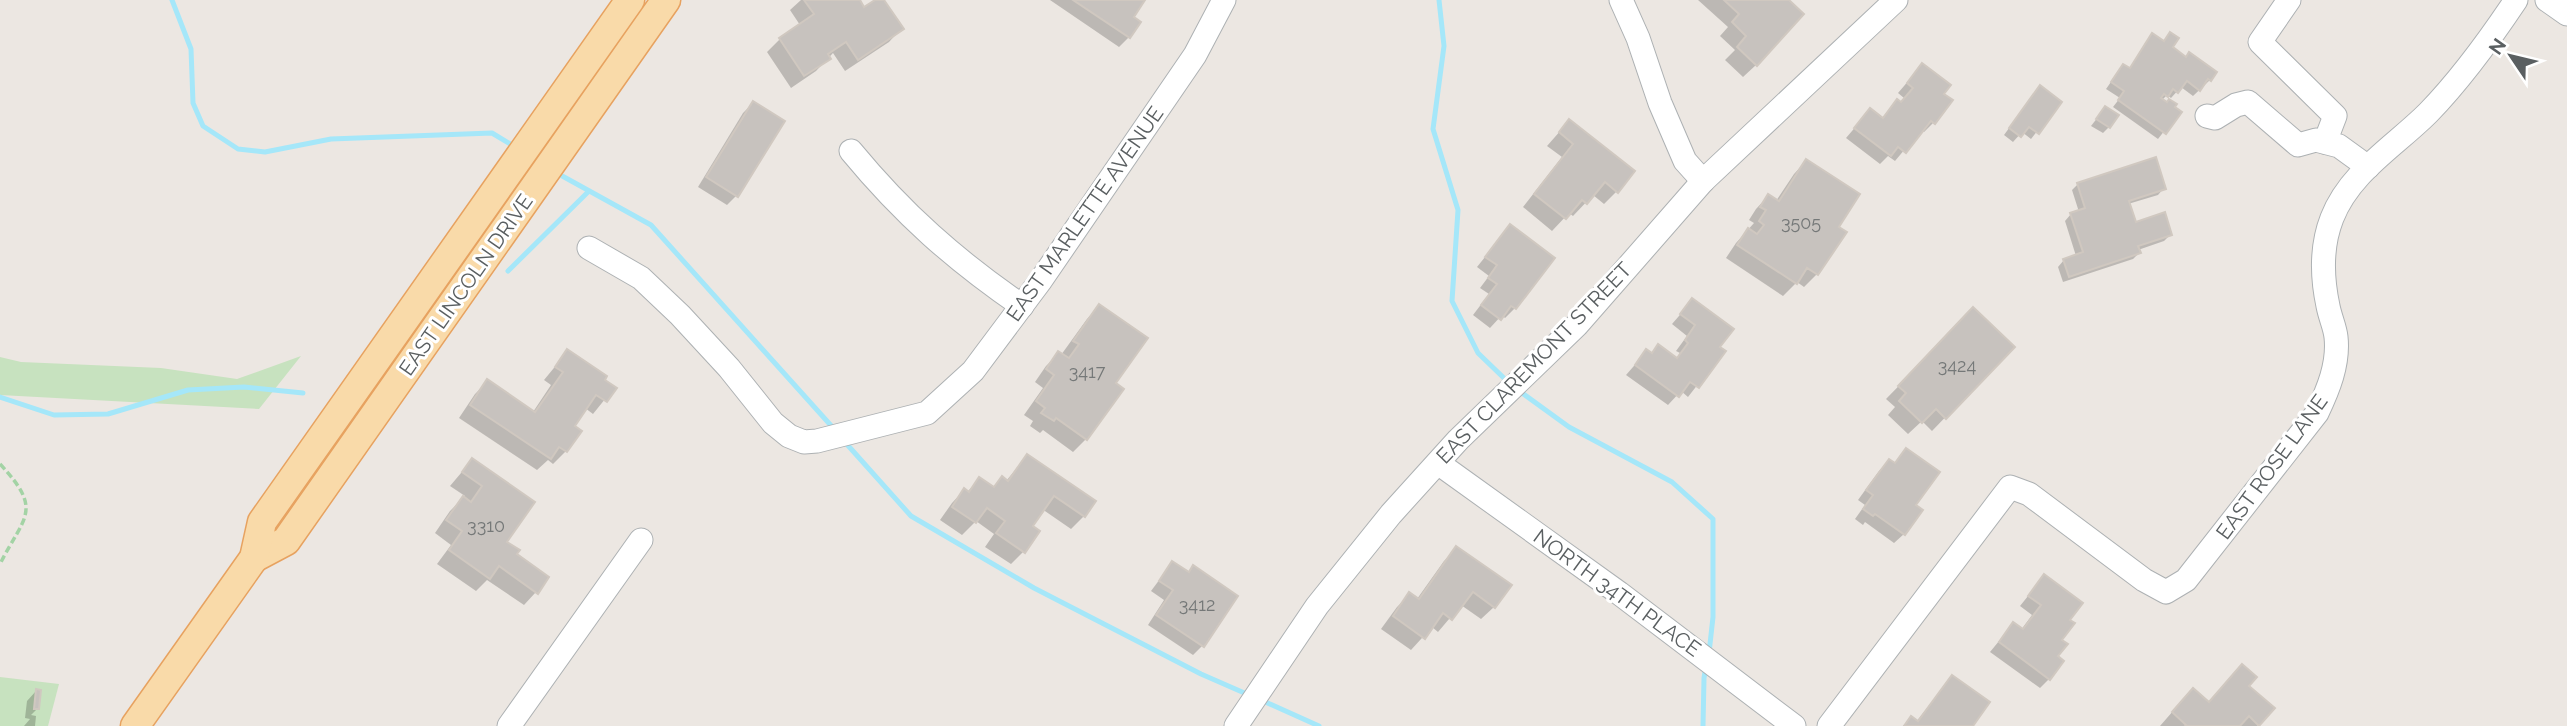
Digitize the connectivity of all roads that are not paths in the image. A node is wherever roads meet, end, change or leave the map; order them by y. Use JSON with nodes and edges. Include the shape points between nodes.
{"nodes":[{"id":1,"x":630,"y":0,"type":"edge"},
{"id":2,"x":666,"y":0,"type":"edge"},
{"id":3,"x":1224,"y":0,"type":"edge"},
{"id":4,"x":1620,"y":0,"type":"edge"},
{"id":5,"x":1896,"y":0,"type":"edge"},
{"id":6,"x":2289,"y":0,"type":"edge"},
{"id":7,"x":2516,"y":0,"type":"edge"},
{"id":8,"x":2547,"y":0,"type":"edge"},
{"id":9,"x":2567,"y":14,"type":"edge"},
{"id":10,"x":2207,"y":116,"type":"dead end"},
{"id":11,"x":2325,"y":142,"type":"junction"},
{"id":12,"x":851,"y":151,"type":"dead end"},
{"id":13,"x":2368,"y":167,"type":"junction"},
{"id":14,"x":1703,"y":181,"type":"junction"},
{"id":15,"x":502,"y":182,"type":"junction"},
{"id":16,"x":526,"y":200,"type":"junction"},
{"id":17,"x":589,"y":248,"type":"dead end"},
{"id":18,"x":1022,"y":306,"type":"junction"},
{"id":19,"x":1438,"y":463,"type":"junction"},
{"id":20,"x":642,"y":540,"type":"dead end"},
{"id":21,"x":254,"y":558,"type":"junction"},
{"id":22,"x":1242,"y":716,"type":"edge"},
{"id":23,"x":135,"y":726,"type":"edge"},
{"id":24,"x":509,"y":726,"type":"edge"},
{"id":25,"x":1794,"y":726,"type":"edge"},
{"id":26,"x":1829,"y":726,"type":"edge"}],
"edges":[{"from":1,"to":15,"type":"main road","name":"EAST LINCOLN DRIVE"},
{"from":2,"to":16,"type":"main road","name":"EAST LINCOLN DRIVE"},
{"from":3,"to":18,"type":"street","name":"EAST MARLETTE AVENUE","via":[[1195,55]]},
{"from":4,"to":14,"type":"street","via":[[1685,161]]},
{"from":5,"to":14,"type":"street","name":"EAST CLAREMONT STREET"},
{"from":6,"to":11,"type":"street","via":[[2260,43],[2334,116]]},
{"from":7,"to":13,"type":"street","name":"EAST ROSE LANE","via":[[2427,113]]},
{"from":8,"to":9,"type":"street"},
{"from":10,"to":11,"type":"street","via":[[2215,118],[2248,102],[2298,145]]},
{"from":11,"to":13,"type":"street","via":[[2339,146]]},
{"from":12,"to":18,"type":"street","via":[[886,194],[928,234]]},
{"from":13,"to":26,"type":"street","name":"EAST ROSE LANE","via":[[2332,218],[2326,242],[2322,271],[2336,338],[2330,388],[2310,423],[2186,580],[2166,593],[2029,494],[2010,487]]},
{"from":14,"to":19,"type":"street","name":"EAST CLAREMONT STREET","via":[[1577,325]]},
{"from":15,"to":16,"type":"main road"},
{"from":15,"to":21,"type":"main road","name":"EAST LINCOLN DRIVE","via":[[262,522]]},
{"from":16,"to":21,"type":"main road","name":"EAST LINCOLN DRIVE","via":[[286,541]]},
{"from":17,"to":18,"type":"street","name":"EAST MARLETTE AVENUE","via":[[641,278],[729,368],[774,423],[804,442],[927,413],[974,371]]},
{"from":19,"to":22,"type":"street","name":"EAST CLAREMONT STREET","via":[[1317,606]]},
{"from":19,"to":25,"type":"street","name":"NORTH 34TH PLACE"},
{"from":20,"to":24,"type":"street"},
{"from":21,"to":23,"type":"main road","name":"EAST LINCOLN DRIVE"}]}
